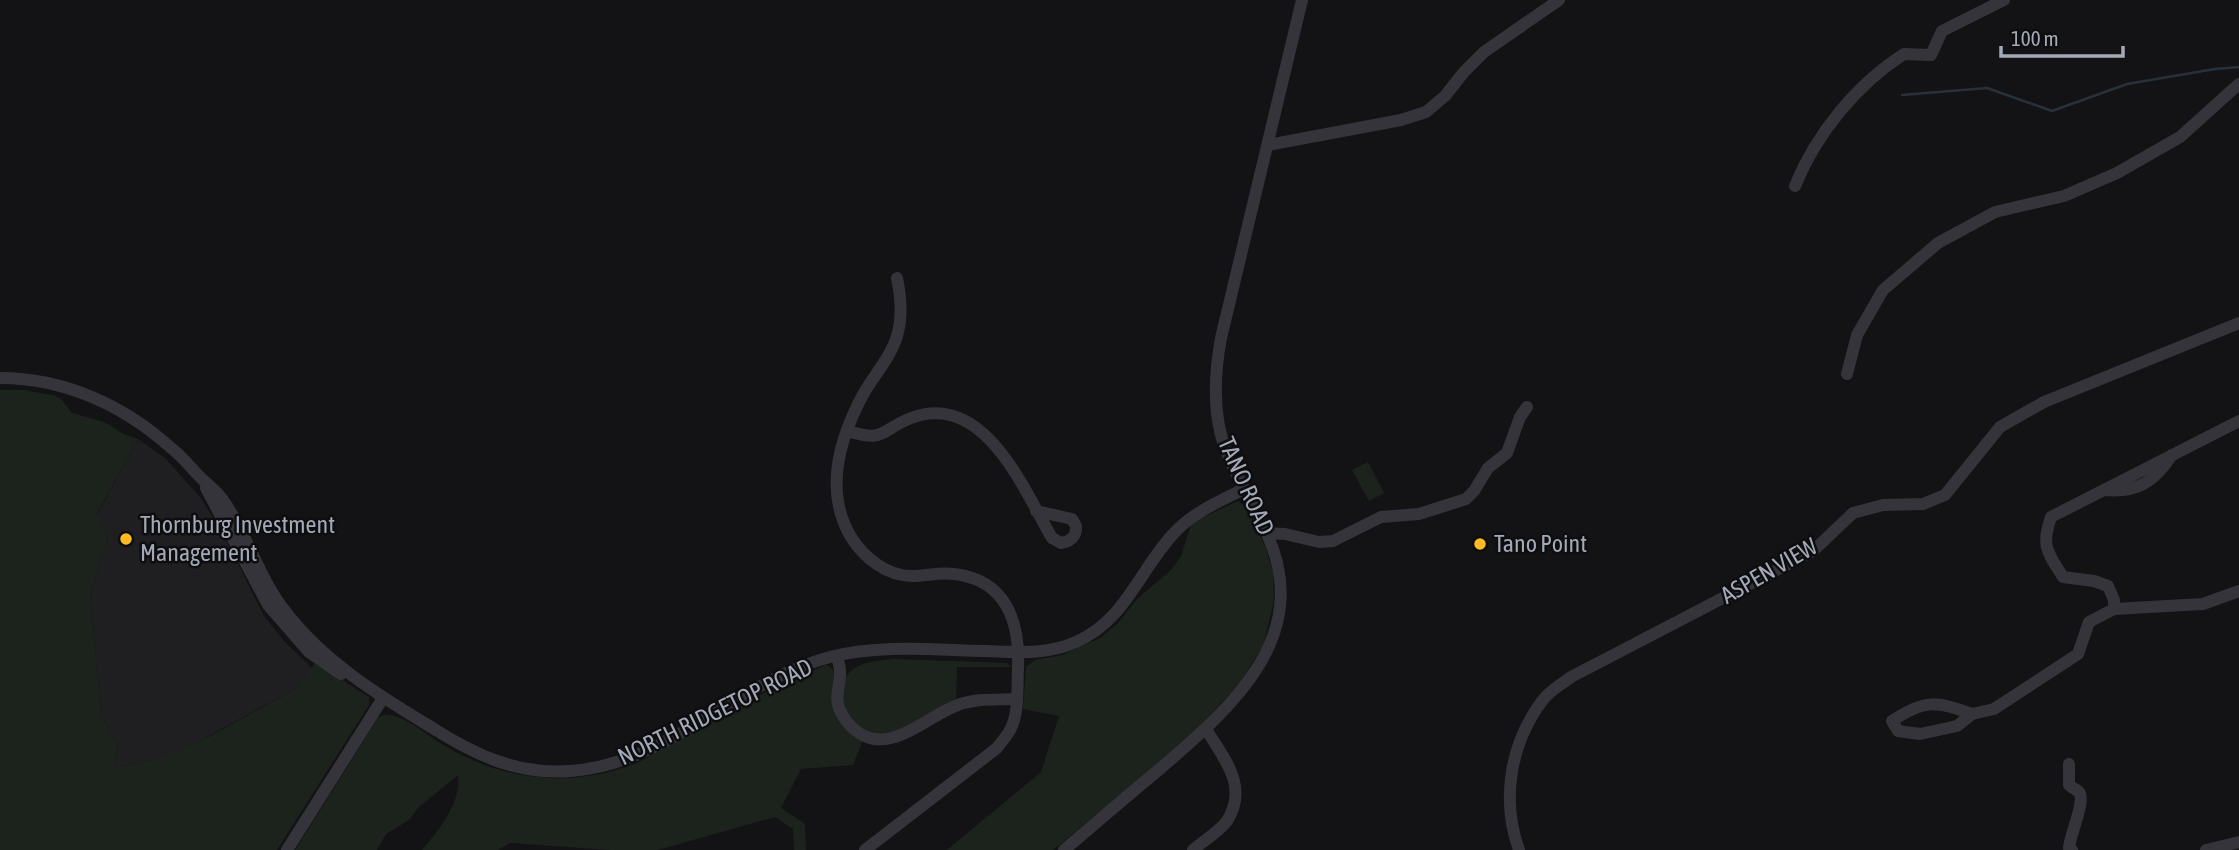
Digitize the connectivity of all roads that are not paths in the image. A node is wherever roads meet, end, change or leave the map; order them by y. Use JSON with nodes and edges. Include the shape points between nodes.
{"nodes":[{"id":1,"x":1302,"y":0,"type":"edge"},
{"id":2,"x":1559,"y":0,"type":"edge"},
{"id":3,"x":2004,"y":0,"type":"edge"},
{"id":4,"x":2239,"y":84,"type":"edge"},
{"id":5,"x":1268,"y":145,"type":"junction"},
{"id":6,"x":1795,"y":186,"type":"dead end"},
{"id":7,"x":897,"y":278,"type":"dead end"},
{"id":8,"x":2239,"y":323,"type":"edge"},
{"id":9,"x":1847,"y":374,"type":"dead end"},
{"id":10,"x":0,"y":378,"type":"edge"},
{"id":11,"x":1527,"y":407,"type":"dead end"},
{"id":12,"x":2239,"y":421,"type":"edge"},
{"id":13,"x":848,"y":431,"type":"junction"},
{"id":14,"x":1244,"y":489,"type":"junction"},
{"id":15,"x":1036,"y":511,"type":"dead end"},
{"id":16,"x":1267,"y":533,"type":"junction"},
{"id":17,"x":2239,"y":591,"type":"edge"},
{"id":18,"x":2114,"y":609,"type":"junction"},
{"id":19,"x":1019,"y":652,"type":"junction"},
{"id":20,"x":837,"y":656,"type":"junction"},
{"id":21,"x":383,"y":698,"type":"junction"},
{"id":22,"x":1017,"y":699,"type":"junction"},
{"id":23,"x":1972,"y":714,"type":"junction"},
{"id":24,"x":1206,"y":729,"type":"junction"},
{"id":25,"x":2069,"y":764,"type":"dead end"},
{"id":26,"x":2239,"y":842,"type":"edge"},
{"id":27,"x":287,"y":850,"type":"edge"},
{"id":28,"x":865,"y":850,"type":"edge"},
{"id":29,"x":1064,"y":850,"type":"edge"},
{"id":30,"x":1193,"y":850,"type":"edge"},
{"id":31,"x":1519,"y":850,"type":"edge"},
{"id":32,"x":2073,"y":850,"type":"edge"},
{"id":33,"x":2206,"y":850,"type":"edge"}],
"edges":[{"from":1,"to":5,"type":"street","name":"TANO ROAD"},
{"from":2,"to":5,"type":"street","via":[[1484,52],[1426,112]]},
{"from":3,"to":6,"type":"street","via":[[1942,30],[1931,55],[1905,54],[1864,86],[1821,138]]},
{"from":4,"to":9,"type":"street","via":[[2180,137],[2117,173],[2064,196],[1995,212],[1938,243],[1883,290],[1857,335]]},
{"from":5,"to":14,"type":"street","name":"TANO ROAD","via":[[1216,364],[1222,438]]},
{"from":7,"to":13,"type":"street","via":[[901,307],[897,336]]},
{"from":8,"to":31,"type":"street","name":"ASPEN VIEW","via":[[2045,402],[2000,427],[1945,495],[1923,504],[1882,505],[1853,513],[1813,551],[1539,695],[1511,770],[1510,819]]},
{"from":10,"to":21,"type":"street","name":"NORTH RIDGETOP ROAD","via":[[85,394],[132,417],[160,438],[227,505],[262,575],[306,635]]},
{"from":11,"to":16,"type":"street","via":[[1507,453],[1488,468],[1466,499],[1419,514],[1381,517],[1334,541]]},
{"from":12,"to":18,"type":"street","via":[[2051,517],[2044,536],[2063,577],[2108,586]]},
{"from":13,"to":15,"type":"street","via":[[876,437],[909,419],[932,414],[969,422],[995,444]]},
{"from":13,"to":19,"type":"street","via":[[837,463],[836,488],[841,516],[859,549],[877,565],[899,574],[952,573],[981,582],[1009,609]]},
{"from":14,"to":16,"type":"street","name":"TANO ROAD"},
{"from":14,"to":19,"type":"street","name":"NORTH RIDGETOP ROAD","via":[[1181,526],[1125,603],[1100,628],[1058,648]]},
{"from":16,"to":24,"type":"street","name":"TANO ROAD","via":[[1282,586],[1277,628],[1261,663]]},
{"from":17,"to":18,"type":"street","via":[[2203,604]]},
{"from":18,"to":23,"type":"street","via":[[2089,622],[2078,654],[1994,709]]},
{"from":19,"to":20,"type":"street","name":"NORTH RIDGETOP ROAD","via":[[887,649]]},
{"from":19,"to":22,"type":"street"},
{"from":20,"to":21,"type":"street","name":"NORTH RIDGETOP ROAD","via":[[787,673],[632,758],[576,771],[536,771],[494,761]]},
{"from":20,"to":22,"type":"street","via":[[839,708],[854,729],[873,738],[895,737],[967,702]]},
{"from":21,"to":27,"type":"street"},
{"from":22,"to":28,"type":"street","via":[[1011,729],[997,748]]},
{"from":23,"to":23,"type":"street","via":[[1944,703],[1926,704],[1892,721],[1898,731],[1920,734],[1957,726]]},
{"from":24,"to":29,"type":"street","name":"TANO ROAD"},
{"from":24,"to":30,"type":"street","via":[[1234,774],[1236,800],[1226,822]]},
{"from":25,"to":32,"type":"street","via":[[2069,785],[2083,802],[2070,834],[2069,848]]},
{"from":26,"to":33,"type":"street"}]}
